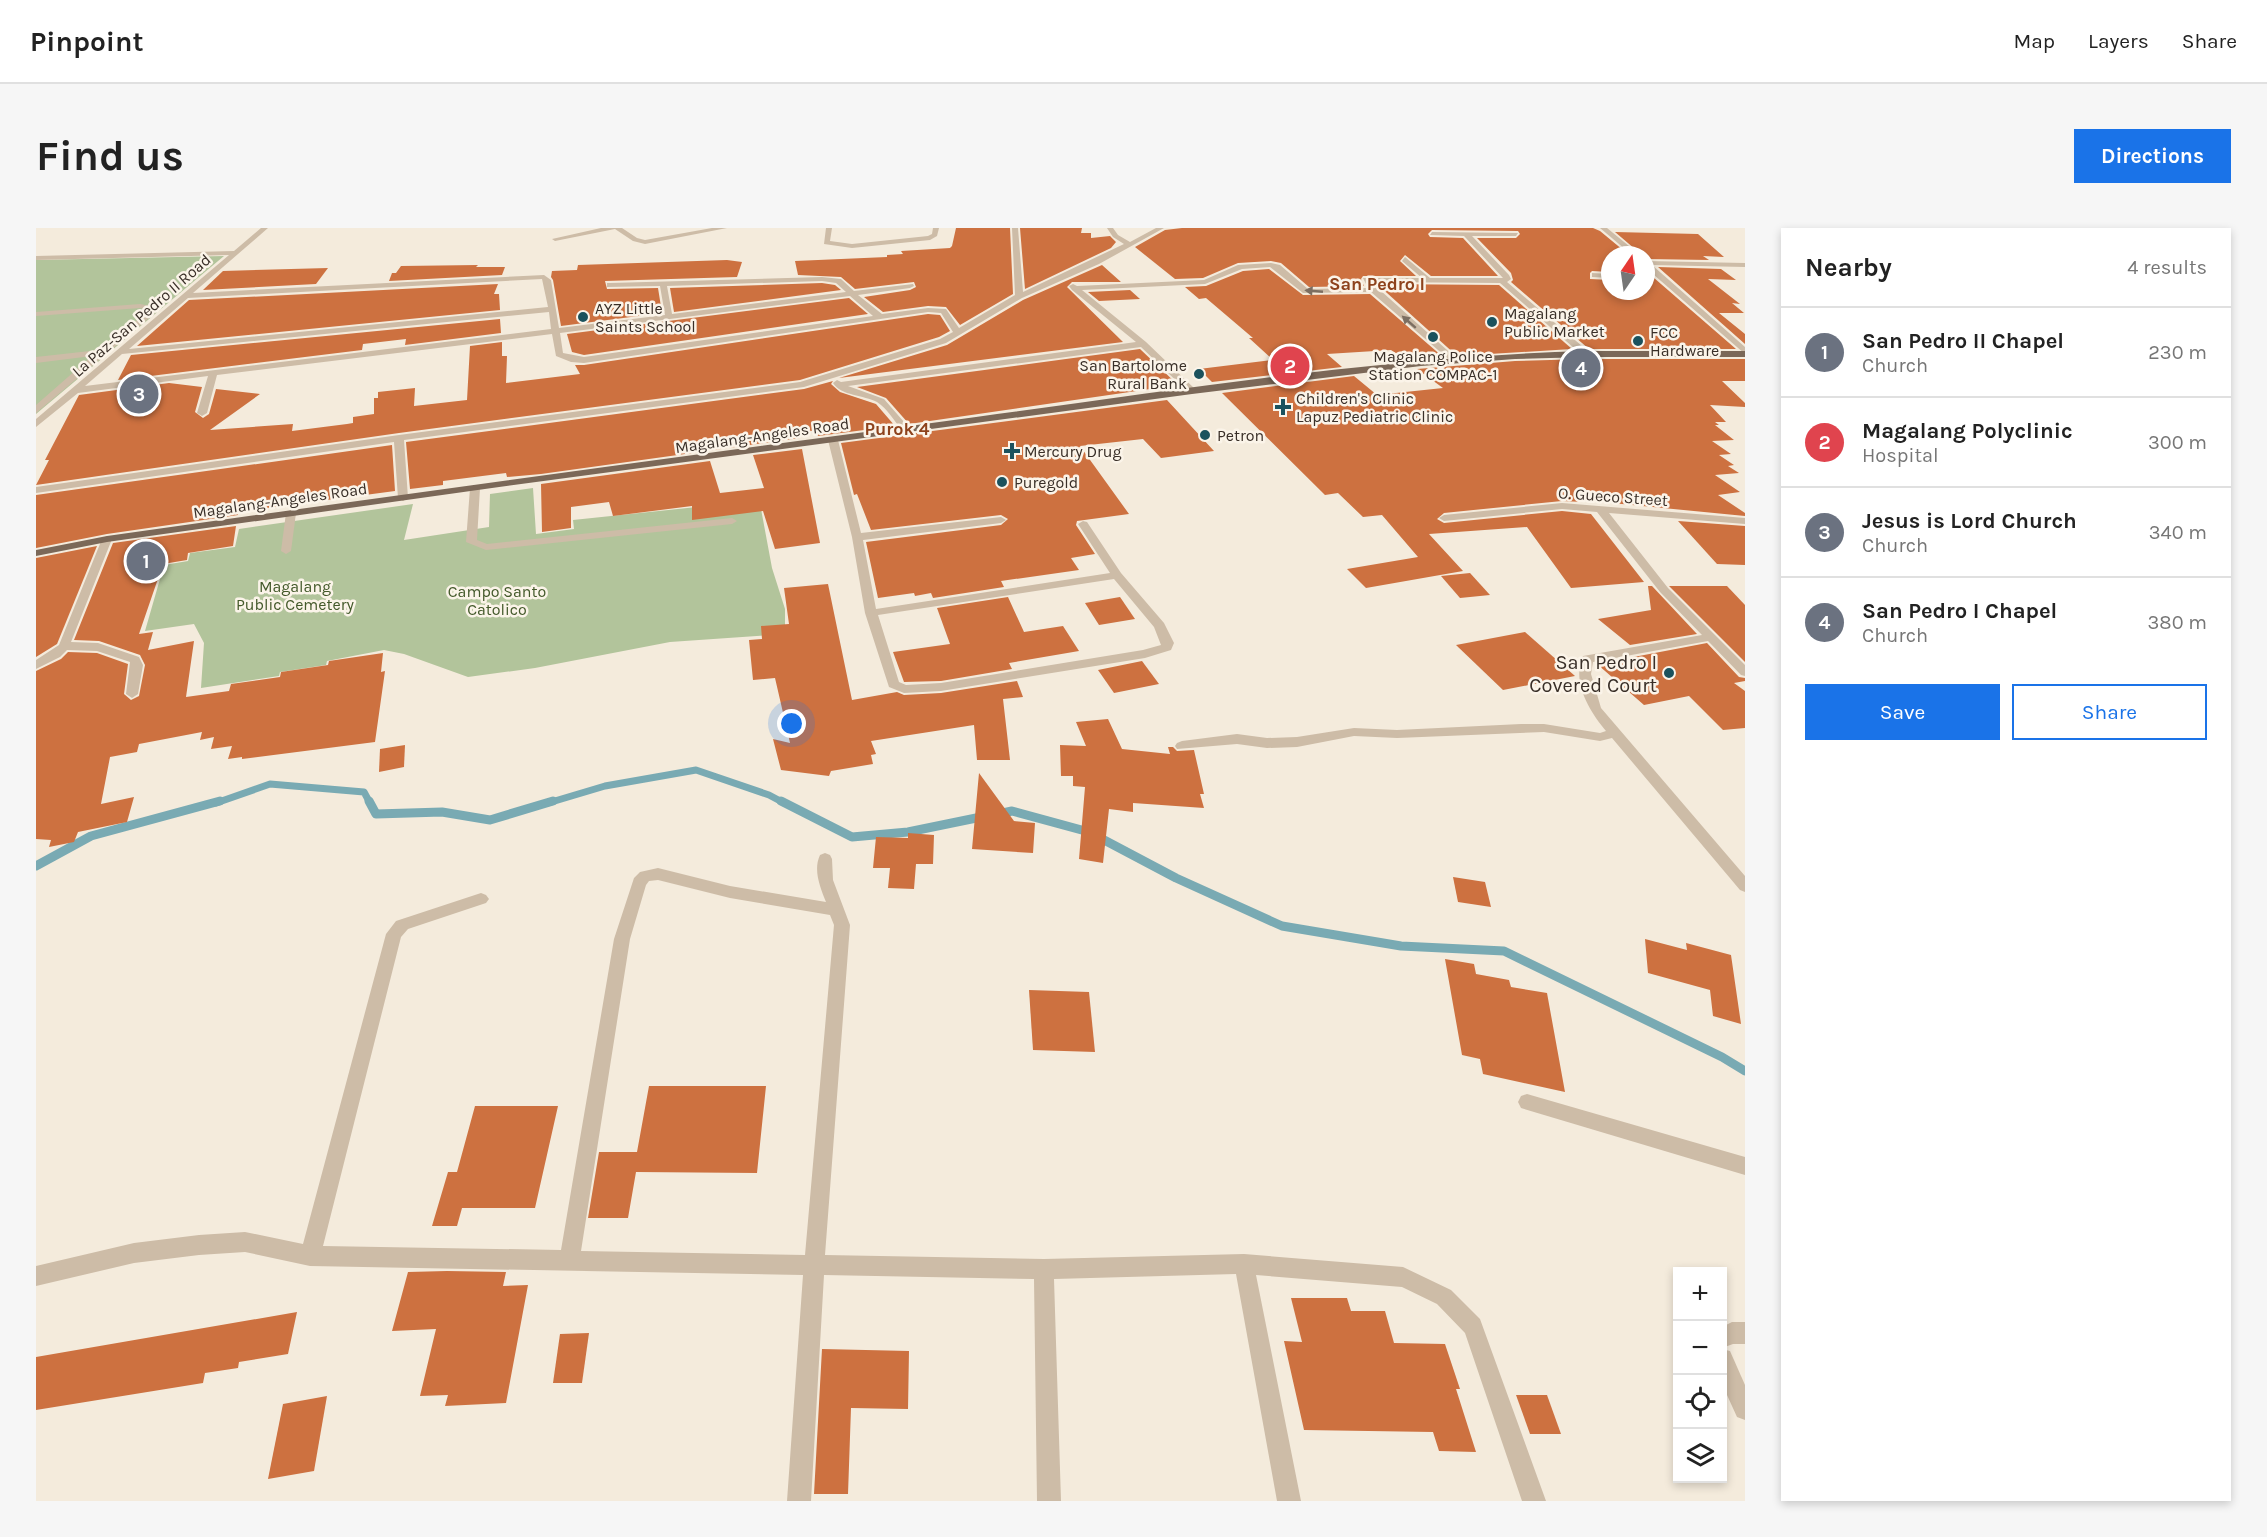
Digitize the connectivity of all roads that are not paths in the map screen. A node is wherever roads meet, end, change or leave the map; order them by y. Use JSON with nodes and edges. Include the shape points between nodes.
{"nodes":[{"id":1,"x":265,"y":228,"type":"edge"},
{"id":2,"x":612,"y":228,"type":"edge"},
{"id":3,"x":618,"y":228,"type":"edge"},
{"id":4,"x":724,"y":228,"type":"edge"},
{"id":5,"x":830,"y":228,"type":"edge"},
{"id":6,"x":936,"y":228,"type":"edge"},
{"id":7,"x":1016,"y":228,"type":"edge"},
{"id":8,"x":1110,"y":228,"type":"edge"},
{"id":9,"x":1161,"y":228,"type":"edge"},
{"id":10,"x":1603,"y":228,"type":"edge"},
{"id":11,"x":1432,"y":234,"type":"dead end"},
{"id":12,"x":1466,"y":234,"type":"junction"},
{"id":13,"x":1516,"y":234,"type":"dead end"},
{"id":14,"x":555,"y":238,"type":"dead end"},
{"id":15,"x":1129,"y":244,"type":"junction"},
{"id":16,"x":1625,"y":246,"type":"edge"},
{"id":17,"x":235,"y":253,"type":"junction"},
{"id":18,"x":36,"y":258,"type":"edge"},
{"id":19,"x":1406,"y":259,"type":"dead end"},
{"id":20,"x":1655,"y":263,"type":"edge"},
{"id":21,"x":1745,"y":265,"type":"edge"},
{"id":22,"x":1655,"y":271,"type":"edge"},
{"id":23,"x":1595,"y":276,"type":"dead end"},
{"id":24,"x":1601,"y":276,"type":"edge"},
{"id":25,"x":1655,"y":276,"type":"edge"},
{"id":26,"x":1660,"y":276,"type":"junction"},
{"id":27,"x":1062,"y":278,"type":"junction"},
{"id":28,"x":1427,"y":279,"type":"junction"},
{"id":29,"x":1502,"y":281,"type":"junction"},
{"id":30,"x":663,"y":282,"type":"junction"},
{"id":31,"x":610,"y":285,"type":"dead end"},
{"id":32,"x":910,"y":286,"type":"dead end"},
{"id":33,"x":1075,"y":288,"type":"junction"},
{"id":34,"x":1373,"y":290,"type":"junction"},
{"id":35,"x":852,"y":294,"type":"junction"},
{"id":36,"x":185,"y":296,"type":"junction"},
{"id":37,"x":1019,"y":296,"type":"junction"},
{"id":38,"x":552,"y":309,"type":"junction"},
{"id":39,"x":36,"y":314,"type":"edge"},
{"id":40,"x":669,"y":317,"type":"junction"},
{"id":41,"x":880,"y":317,"type":"junction"},
{"id":42,"x":556,"y":332,"type":"junction"},
{"id":43,"x":957,"y":332,"type":"junction"},
{"id":44,"x":1143,"y":344,"type":"junction"},
{"id":45,"x":101,"y":352,"type":"junction"},
{"id":46,"x":123,"y":352,"type":"junction"},
{"id":47,"x":1745,"y":352,"type":"edge"},
{"id":48,"x":1586,"y":354,"type":"junction"},
{"id":49,"x":36,"y":360,"type":"edge"},
{"id":50,"x":1453,"y":360,"type":"junction"},
{"id":51,"x":213,"y":374,"type":"junction"},
{"id":52,"x":830,"y":377,"type":"junction"},
{"id":53,"x":838,"y":385,"type":"junction"},
{"id":54,"x":77,"y":390,"type":"junction"},
{"id":55,"x":1192,"y":391,"type":"junction"},
{"id":56,"x":36,"y":410,"type":"edge"},
{"id":57,"x":202,"y":413,"type":"dead end"},
{"id":58,"x":36,"y":424,"type":"edge"},
{"id":59,"x":906,"y":430,"type":"junction"},
{"id":60,"x":399,"y":438,"type":"junction"},
{"id":61,"x":832,"y":440,"type":"junction"},
{"id":62,"x":475,"y":488,"type":"junction"},
{"id":63,"x":36,"y":490,"type":"edge"},
{"id":64,"x":403,"y":498,"type":"junction"},
{"id":65,"x":1600,"y":509,"type":"junction"},
{"id":66,"x":291,"y":513,"type":"junction"},
{"id":67,"x":1444,"y":518,"type":"dead end"},
{"id":68,"x":1001,"y":520,"type":"dead end"},
{"id":69,"x":1745,"y":520,"type":"edge"},
{"id":70,"x":732,"y":521,"type":"dead end"},
{"id":71,"x":1083,"y":524,"type":"dead end"},
{"id":72,"x":857,"y":537,"type":"junction"},
{"id":73,"x":107,"y":539,"type":"junction"},
{"id":74,"x":286,"y":551,"type":"dead end"},
{"id":75,"x":36,"y":553,"type":"edge"},
{"id":76,"x":1117,"y":575,"type":"junction"},
{"id":77,"x":871,"y":613,"type":"junction"},
{"id":78,"x":1711,"y":637,"type":"junction"},
{"id":79,"x":63,"y":646,"type":"junction"},
{"id":80,"x":36,"y":665,"type":"edge"},
{"id":81,"x":1745,"y":672,"type":"edge"},
{"id":82,"x":132,"y":694,"type":"dead end"},
{"id":83,"x":1614,"y":733,"type":"junction"},
{"id":84,"x":1182,"y":746,"type":"dead end"},
{"id":85,"x":825,"y":859,"type":"dead end"},
{"id":86,"x":1745,"y":886,"type":"edge"},
{"id":87,"x":481,"y":899,"type":"dead end"},
{"id":88,"x":838,"y":910,"type":"junction"},
{"id":89,"x":1527,"y":1102,"type":"dead end"},
{"id":90,"x":1745,"y":1166,"type":"edge"},
{"id":91,"x":310,"y":1256,"type":"junction"},
{"id":92,"x":568,"y":1260,"type":"junction"},
{"id":93,"x":1244,"y":1264,"type":"junction"},
{"id":94,"x":814,"y":1265,"type":"junction"},
{"id":95,"x":1044,"y":1269,"type":"junction"},
{"id":96,"x":36,"y":1276,"type":"edge"},
{"id":97,"x":1745,"y":1333,"type":"edge"},
{"id":98,"x":1727,"y":1336,"type":"edge"},
{"id":99,"x":1727,"y":1370,"type":"edge"},
{"id":100,"x":1745,"y":1409,"type":"edge"},
{"id":101,"x":799,"y":1501,"type":"edge"},
{"id":102,"x":1049,"y":1501,"type":"edge"},
{"id":103,"x":1289,"y":1501,"type":"edge"},
{"id":104,"x":1534,"y":1501,"type":"edge"}],
"edges":[{"from":1,"to":17,"type":"street","name":"La Paz-San Pedro II Road"},
{"from":2,"to":14,"type":"street"},
{"from":3,"to":4,"type":"street","via":[[645,242]]},
{"from":5,"to":6,"type":"street","via":[[826,241],[852,246],[882,238],[930,238]]},
{"from":7,"to":37,"type":"street"},
{"from":8,"to":15,"type":"street"},
{"from":9,"to":15,"type":"street"},
{"from":10,"to":16,"type":"street"},
{"from":11,"to":12,"type":"street"},
{"from":12,"to":13,"type":"street"},
{"from":12,"to":29,"type":"street","via":[[1506,277]]},
{"from":15,"to":27,"type":"street"},
{"from":17,"to":18,"type":"street"},
{"from":17,"to":36,"type":"street","name":"La Paz-San Pedro II Road"},
{"from":19,"to":28,"type":"street"},
{"from":20,"to":21,"type":"street"},
{"from":22,"to":26,"type":"street"},
{"from":23,"to":24,"type":"street"},
{"from":25,"to":26,"type":"street"},
{"from":26,"to":47,"type":"street"},
{"from":27,"to":33,"type":"street"},
{"from":27,"to":37,"type":"street"},
{"from":28,"to":29,"type":"street"},
{"from":28,"to":34,"type":"street","via":[[1366,280]]},
{"from":29,"to":48,"type":"street"},
{"from":30,"to":31,"type":"street"},
{"from":30,"to":35,"type":"street","via":[[822,279],[838,281]]},
{"from":30,"to":40,"type":"street"},
{"from":32,"to":35,"type":"street"},
{"from":34,"to":33,"type":"street","one_way":true,"via":[[1306,291],[1277,267],[1246,266],[1205,282]]},
{"from":33,"to":44,"type":"street"},
{"from":50,"to":34,"type":"street","one_way":true},
{"from":35,"to":40,"type":"street"},
{"from":35,"to":41,"type":"street"},
{"from":36,"to":38,"type":"street","via":[[538,277],[547,280]]},
{"from":36,"to":46,"type":"street","name":"La Paz-San Pedro II Road"},
{"from":37,"to":43,"type":"street"},
{"from":38,"to":42,"type":"street"},
{"from":38,"to":46,"type":"street"},
{"from":39,"to":45,"type":"street","via":[[157,308]]},
{"from":40,"to":42,"type":"street"},
{"from":41,"to":42,"type":"street","via":[[584,360],[559,354]]},
{"from":41,"to":43,"type":"street","via":[[940,310],[946,312]]},
{"from":42,"to":51,"type":"street"},
{"from":43,"to":52,"type":"street","via":[[943,341]]},
{"from":44,"to":53,"type":"street"},
{"from":44,"to":55,"type":"street"},
{"from":45,"to":49,"type":"street"},
{"from":45,"to":56,"type":"street"},
{"from":46,"to":54,"type":"street","name":"La Paz-San Pedro II Road"},
{"from":47,"to":48,"type":"main road","name":"Magalang-Angeles Road"},
{"from":48,"to":50,"type":"main road","name":"Magalang-Angeles Road"},
{"from":50,"to":55,"type":"main road","name":"Magalang-Angeles Road"},
{"from":51,"to":54,"type":"street"},
{"from":51,"to":57,"type":"street"},
{"from":52,"to":53,"type":"street"},
{"from":52,"to":60,"type":"street"},
{"from":53,"to":59,"type":"street","via":[[879,400]]},
{"from":54,"to":58,"type":"street","name":"La Paz-San Pedro II Road"},
{"from":55,"to":59,"type":"main road","name":"Magalang-Angeles Road"},
{"from":59,"to":61,"type":"main road","name":"Magalang-Angeles Road"},
{"from":60,"to":63,"type":"street"},
{"from":60,"to":64,"type":"street"},
{"from":61,"to":62,"type":"main road","name":"Magalang-Angeles Road"},
{"from":61,"to":72,"type":"street"},
{"from":62,"to":64,"type":"main road","name":"Magalang-Angeles Road"},
{"from":62,"to":70,"type":"street","via":[[471,542],[486,547]]},
{"from":64,"to":66,"type":"main road","name":"Magalang-Angeles Road"},
{"from":65,"to":67,"type":"street","name":"O. Gueco Street","via":[[1562,506]]},
{"from":65,"to":69,"type":"street","name":"O. Gueco Street"},
{"from":65,"to":78,"type":"street","via":[[1664,590]]},
{"from":66,"to":73,"type":"main road","name":"Magalang-Angeles Road"},
{"from":66,"to":74,"type":"street"},
{"from":68,"to":72,"type":"street"},
{"from":71,"to":76,"type":"street"},
{"from":72,"to":77,"type":"street"},
{"from":73,"to":75,"type":"main road","name":"Magalang-Angeles Road"},
{"from":73,"to":79,"type":"street"},
{"from":76,"to":77,"type":"street"},
{"from":76,"to":77,"type":"street","via":[[1160,626],[1168,640],[1167,647],[1024,674],[904,689],[890,679]]},
{"from":78,"to":81,"type":"street"},
{"from":78,"to":83,"type":"street","via":[[1587,659],[1588,692],[1595,709]]},
{"from":79,"to":80,"type":"street"},
{"from":79,"to":82,"type":"street","via":[[98,647],[135,660]]},
{"from":83,"to":84,"type":"street","via":[[1600,737],[1532,728],[1354,732],[1297,742],[1237,739]]},
{"from":83,"to":86,"type":"street"},
{"from":85,"to":88,"type":"street","via":[[825,880]]},
{"from":87,"to":91,"type":"street","via":[[402,925],[394,934]]},
{"from":88,"to":92,"type":"street","via":[[730,892],[668,875],[645,876],[639,882],[622,939]]},
{"from":88,"to":94,"type":"street","via":[[842,925]]},
{"from":89,"to":90,"type":"street"},
{"from":91,"to":92,"type":"street"},
{"from":91,"to":96,"type":"street","via":[[245,1242],[199,1245],[134,1253]]},
{"from":92,"to":94,"type":"street"},
{"from":93,"to":95,"type":"street"},
{"from":93,"to":103,"type":"street"},
{"from":93,"to":104,"type":"street","via":[[1403,1277],[1444,1297],[1473,1326]]},
{"from":94,"to":95,"type":"street"},
{"from":94,"to":101,"type":"street"},
{"from":95,"to":102,"type":"street"},
{"from":97,"to":98,"type":"street"},
{"from":99,"to":100,"type":"street"}]}
